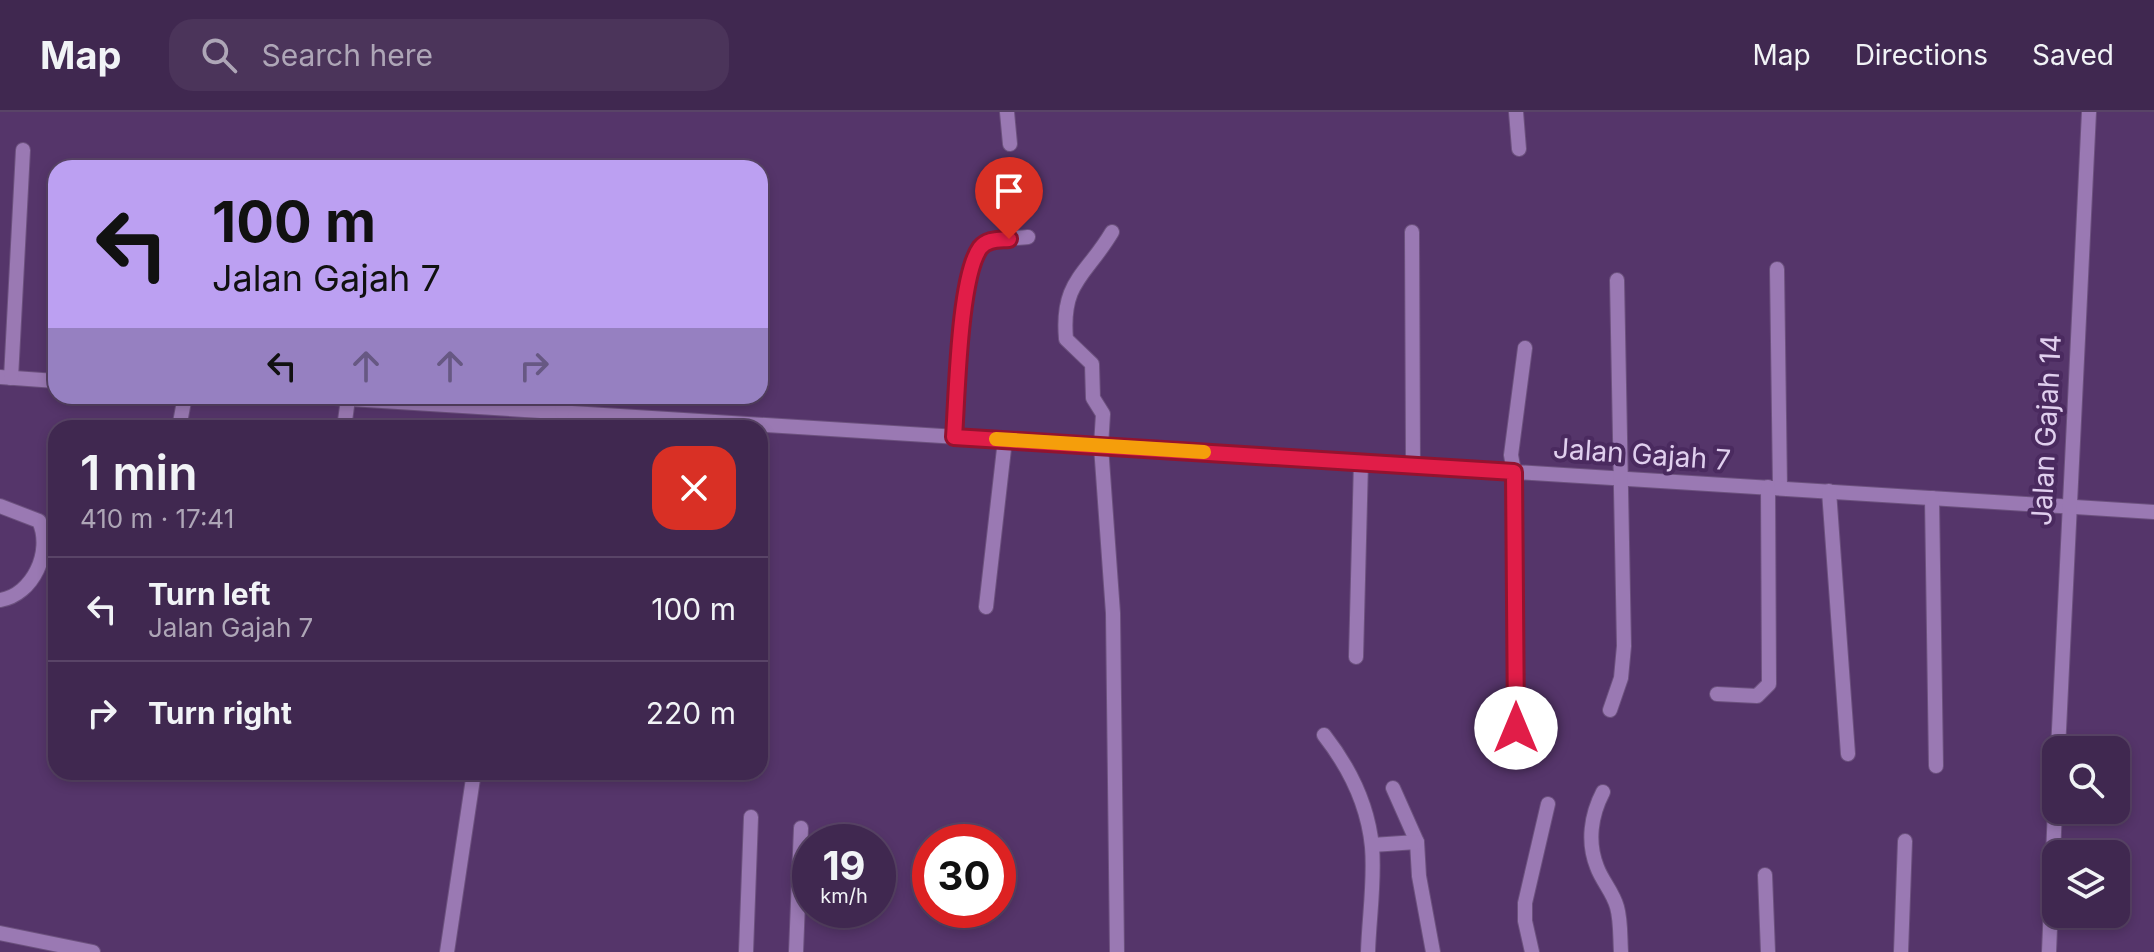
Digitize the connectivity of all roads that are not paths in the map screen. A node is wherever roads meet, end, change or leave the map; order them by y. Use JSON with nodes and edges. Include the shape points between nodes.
{"nodes":[{"id":1,"x":1007,"y":112,"type":"edge"},
{"id":2,"x":1516,"y":112,"type":"edge"},
{"id":3,"x":2089,"y":112,"type":"edge"},
{"id":4,"x":1010,"y":144,"type":"dead end"},
{"id":5,"x":1519,"y":149,"type":"dead end"},
{"id":6,"x":23,"y":150,"type":"dead end"},
{"id":7,"x":1112,"y":232,"type":"dead end"},
{"id":8,"x":1412,"y":232,"type":"dead end"},
{"id":9,"x":1028,"y":237,"type":"dead end"},
{"id":10,"x":1777,"y":269,"type":"dead end"},
{"id":11,"x":1617,"y":280,"type":"dead end"},
{"id":12,"x":1525,"y":348,"type":"dead end"},
{"id":13,"x":6,"y":378,"type":"edge"},
{"id":14,"x":48,"y":381,"type":"edge"},
{"id":15,"x":430,"y":404,"type":"edge"},
{"id":16,"x":563,"y":404,"type":"edge"},
{"id":17,"x":562,"y":412,"type":"junction"},
{"id":18,"x":687,"y":420,"type":"edge"},
{"id":19,"x":768,"y":425,"type":"edge"},
{"id":20,"x":954,"y":437,"type":"junction"},
{"id":21,"x":1005,"y":440,"type":"junction"},
{"id":22,"x":1101,"y":446,"type":"junction"},
{"id":23,"x":1361,"y":462,"type":"junction"},
{"id":24,"x":1413,"y":465,"type":"junction"},
{"id":25,"x":1514,"y":472,"type":"junction"},
{"id":26,"x":1622,"y":478,"type":"junction"},
{"id":27,"x":1774,"y":488,"type":"junction"},
{"id":28,"x":1829,"y":491,"type":"junction"},
{"id":29,"x":1932,"y":498,"type":"junction"},
{"id":30,"x":0,"y":506,"type":"edge"},
{"id":31,"x":2068,"y":506,"type":"junction"},
{"id":32,"x":2154,"y":512,"type":"edge"},
{"id":33,"x":0,"y":600,"type":"edge"},
{"id":34,"x":986,"y":607,"type":"dead end"},
{"id":35,"x":1356,"y":657,"type":"dead end"},
{"id":36,"x":1717,"y":694,"type":"dead end"},
{"id":37,"x":1610,"y":710,"type":"dead end"},
{"id":38,"x":1516,"y":728,"type":"dead end"},
{"id":39,"x":1324,"y":735,"type":"dead end"},
{"id":40,"x":2059,"y":736,"type":"edge"},
{"id":41,"x":1848,"y":754,"type":"dead end"},
{"id":42,"x":1936,"y":766,"type":"dead end"},
{"id":43,"x":473,"y":780,"type":"edge"},
{"id":44,"x":1393,"y":788,"type":"dead end"},
{"id":45,"x":1603,"y":792,"type":"dead end"},
{"id":46,"x":1548,"y":804,"type":"dead end"},
{"id":47,"x":751,"y":817,"type":"dead end"},
{"id":48,"x":2054,"y":824,"type":"edge"},
{"id":49,"x":1905,"y":841,"type":"dead end"},
{"id":50,"x":1417,"y":842,"type":"junction"},
{"id":51,"x":1372,"y":845,"type":"junction"},
{"id":52,"x":1765,"y":875,"type":"dead end"},
{"id":53,"x":797,"y":928,"type":"edge"},
{"id":54,"x":0,"y":933,"type":"edge"},
{"id":55,"x":39,"y":947,"type":"edge"},
{"id":56,"x":93,"y":952,"type":"edge"},
{"id":57,"x":447,"y":952,"type":"edge"},
{"id":58,"x":746,"y":952,"type":"edge"},
{"id":59,"x":796,"y":952,"type":"edge"},
{"id":60,"x":1117,"y":952,"type":"edge"},
{"id":61,"x":1368,"y":952,"type":"edge"},
{"id":62,"x":1433,"y":952,"type":"edge"},
{"id":63,"x":1532,"y":952,"type":"edge"},
{"id":64,"x":1621,"y":952,"type":"edge"},
{"id":65,"x":1768,"y":952,"type":"edge"},
{"id":66,"x":1901,"y":952,"type":"edge"},
{"id":67,"x":2049,"y":952,"type":"edge"}],
"edges":[{"from":1,"to":4,"type":"street"},
{"from":2,"to":5,"type":"street"},
{"from":3,"to":31,"type":"street","name":"Jalan Gajah 14"},
{"from":6,"to":13,"type":"street"},
{"from":7,"to":22,"type":"street","via":[[1078,277],[1067,301],[1065,324],[1066,339],[1092,364],[1093,398],[1103,414]]},
{"from":8,"to":24,"type":"street"},
{"from":9,"to":20,"type":"street","via":[[989,241],[969,276]]},
{"from":10,"to":27,"type":"street"},
{"from":11,"to":26,"type":"street"},
{"from":12,"to":25,"type":"street","via":[[1511,455]]},
{"from":13,"to":14,"type":"street"},
{"from":15,"to":17,"type":"street","name":"Jalan Gajah 7"},
{"from":16,"to":17,"type":"street"},
{"from":17,"to":18,"type":"street","name":"Jalan Gajah 7"},
{"from":19,"to":20,"type":"street","name":"Jalan Gajah 7"},
{"from":20,"to":21,"type":"street","name":"Jalan Gajah 7"},
{"from":21,"to":22,"type":"street","name":"Jalan Gajah 7"},
{"from":21,"to":34,"type":"street"},
{"from":22,"to":23,"type":"street","name":"Jalan Gajah 7"},
{"from":22,"to":60,"type":"street","via":[[1113,613]]},
{"from":23,"to":24,"type":"street","name":"Jalan Gajah 7"},
{"from":23,"to":35,"type":"street"},
{"from":24,"to":25,"type":"street","name":"Jalan Gajah 7"},
{"from":25,"to":26,"type":"street","name":"Jalan Gajah 7"},
{"from":25,"to":38,"type":"street"},
{"from":26,"to":27,"type":"street","name":"Jalan Gajah 7"},
{"from":26,"to":37,"type":"street","via":[[1624,654]]},
{"from":27,"to":28,"type":"street","name":"Jalan Gajah 7"},
{"from":27,"to":36,"type":"street","via":[[1769,684],[1757,696]]},
{"from":28,"to":29,"type":"street","name":"Jalan Gajah 7"},
{"from":28,"to":41,"type":"street"},
{"from":29,"to":31,"type":"street","name":"Jalan Gajah 7"},
{"from":29,"to":42,"type":"street"},
{"from":30,"to":33,"type":"street","via":[[39,521],[44,532],[31,582],[12,598]]},
{"from":31,"to":32,"type":"street","name":"Jalan Gajah 7"},
{"from":31,"to":40,"type":"street","name":"Jalan Gajah 14"},
{"from":39,"to":51,"type":"street","via":[[1363,801]]},
{"from":43,"to":57,"type":"street"},
{"from":44,"to":50,"type":"street"},
{"from":45,"to":64,"type":"street","via":[[1594,809],[1592,849],[1618,910]]},
{"from":46,"to":63,"type":"street","via":[[1525,903]]},
{"from":47,"to":58,"type":"street"},
{"from":48,"to":67,"type":"street"},
{"from":49,"to":66,"type":"street"},
{"from":50,"to":51,"type":"street"},
{"from":50,"to":62,"type":"street"},
{"from":51,"to":61,"type":"street"},
{"from":52,"to":65,"type":"street"},
{"from":53,"to":59,"type":"street"},
{"from":54,"to":55,"type":"street"},
{"from":55,"to":56,"type":"street"}]}
